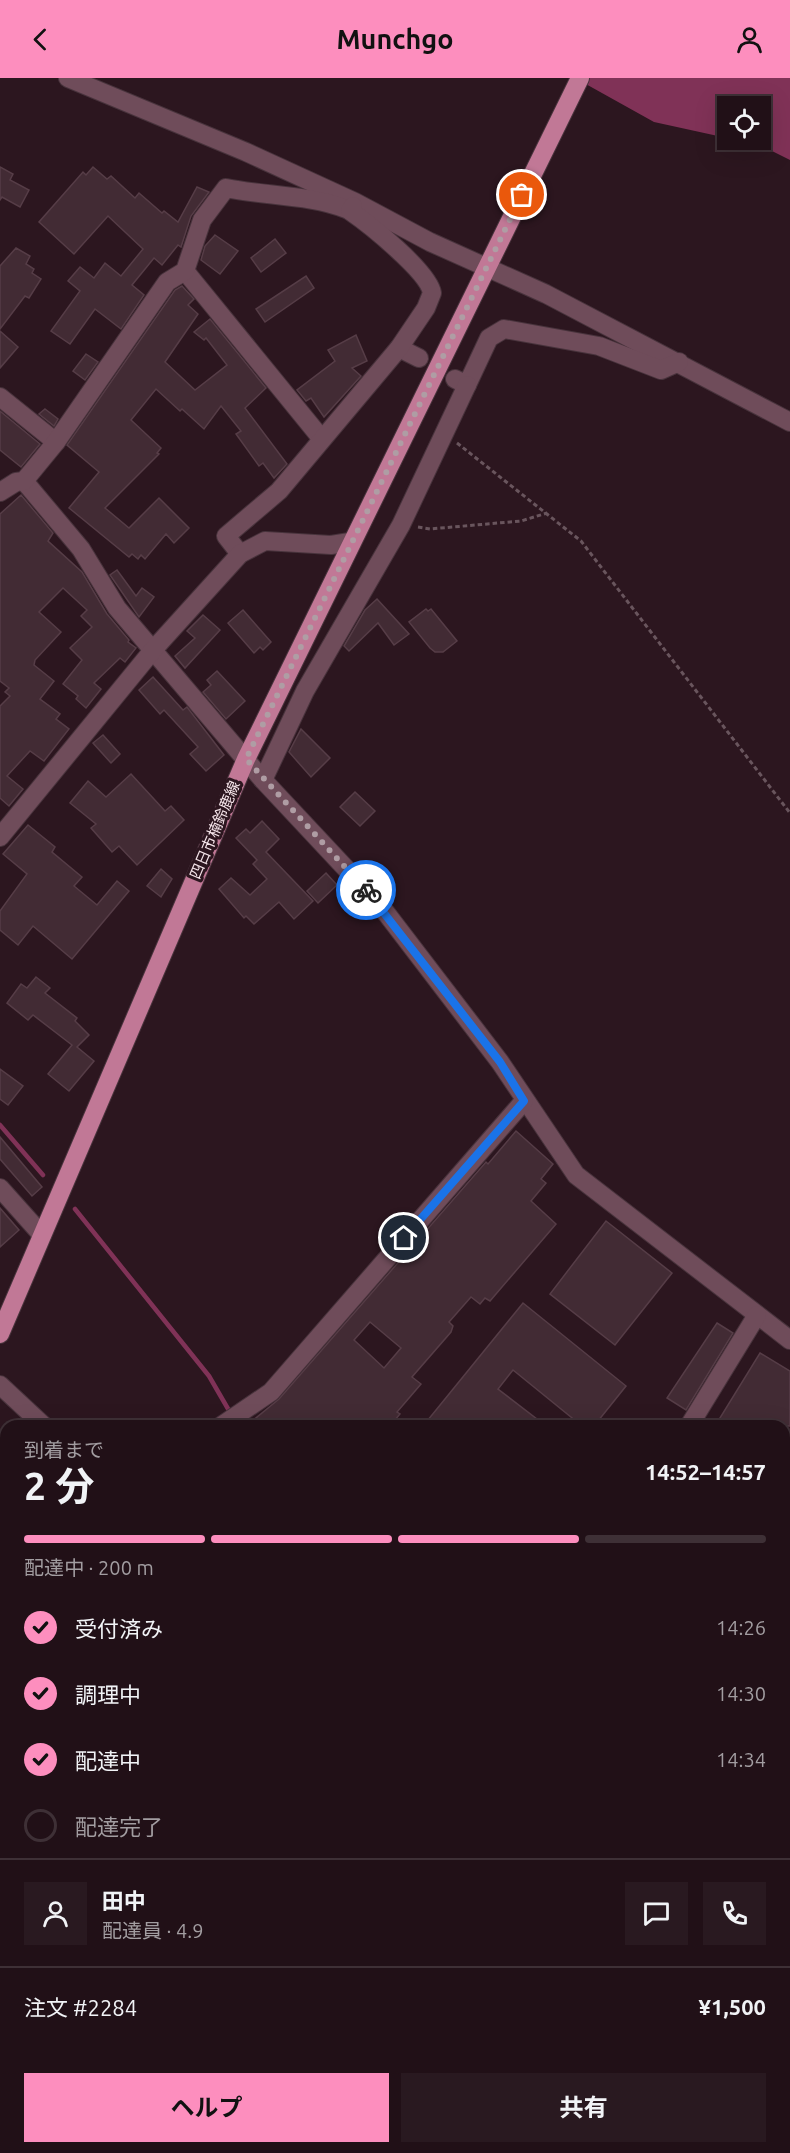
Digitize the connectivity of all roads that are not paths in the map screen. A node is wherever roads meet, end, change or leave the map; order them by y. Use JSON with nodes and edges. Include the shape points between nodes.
{"nodes":[{"id":1,"x":68,"y":78,"type":"edge"},
{"id":2,"x":580,"y":78,"type":"edge"},
{"id":3,"x":353,"y":207,"type":"junction"},
{"id":4,"x":486,"y":269,"type":"junction"},
{"id":5,"x":185,"y":270,"type":"junction"},
{"id":6,"x":399,"y":348,"type":"junction"},
{"id":7,"x":419,"y":358,"type":"dead end"},
{"id":8,"x":679,"y":362,"type":"junction"},
{"id":9,"x":0,"y":397,"type":"edge"},
{"id":10,"x":790,"y":423,"type":"edge"},
{"id":11,"x":321,"y":438,"type":"junction"},
{"id":12,"x":56,"y":442,"type":"junction"},
{"id":13,"x":24,"y":481,"type":"junction"},
{"id":14,"x":0,"y":492,"type":"edge"},
{"id":15,"x":350,"y":542,"type":"junction"},
{"id":16,"x":240,"y":554,"type":"junction"},
{"id":17,"x":153,"y":650,"type":"junction"},
{"id":18,"x":246,"y":759,"type":"junction"},
{"id":19,"x":263,"y":780,"type":"junction"},
{"id":20,"x":0,"y":837,"type":"edge"},
{"id":21,"x":524,"y":1101,"type":"junction"},
{"id":22,"x":0,"y":1188,"type":"edge"},
{"id":23,"x":42,"y":1235,"type":"junction"},
{"id":24,"x":757,"y":1315,"type":"junction"},
{"id":25,"x":0,"y":1334,"type":"edge"},
{"id":26,"x":790,"y":1340,"type":"edge"},
{"id":27,"x":0,"y":1385,"type":"edge"},
{"id":28,"x":38,"y":1420,"type":"edge"},
{"id":29,"x":229,"y":1420,"type":"edge"},
{"id":30,"x":693,"y":1420,"type":"edge"}],
"edges":[{"from":1,"to":3,"type":"street","via":[[246,152]]},
{"from":2,"to":4,"type":"main road","name":"四日市楠鈴鹿線"},
{"from":3,"to":4,"type":"street"},
{"from":3,"to":5,"type":"street","via":[[226,188],[202,220]]},
{"from":3,"to":6,"type":"street","via":[[430,283],[432,293],[426,308]]},
{"from":4,"to":8,"type":"street","via":[[546,294]]},
{"from":4,"to":15,"type":"main road","name":"四日市楠鈴鹿線"},
{"from":5,"to":11,"type":"street"},
{"from":5,"to":12,"type":"street","via":[[167,282]]},
{"from":6,"to":7,"type":"street"},
{"from":6,"to":11,"type":"street"},
{"from":8,"to":10,"type":"street"},
{"from":8,"to":19,"type":"street","via":[[661,370],[599,346],[504,329],[489,338],[461,382],[443,433],[401,525],[306,691]]},
{"from":9,"to":12,"type":"street"},
{"from":11,"to":16,"type":"street","via":[[279,491],[226,536]]},
{"from":12,"to":13,"type":"street"},
{"from":13,"to":14,"type":"street"},
{"from":13,"to":17,"type":"street","via":[[81,549],[117,608]]},
{"from":15,"to":16,"type":"street","via":[[265,542]]},
{"from":15,"to":18,"type":"main road","name":"四日市楠鈴鹿線"},
{"from":16,"to":17,"type":"street"},
{"from":17,"to":18,"type":"street"},
{"from":17,"to":20,"type":"street"},
{"from":18,"to":19,"type":"street"},
{"from":18,"to":23,"type":"main road","name":"四日市楠鈴鹿線"},
{"from":19,"to":21,"type":"street","via":[[380,905],[500,1062]]},
{"from":21,"to":24,"type":"street","via":[[576,1175]]},
{"from":21,"to":29,"type":"street","via":[[271,1392]]},
{"from":22,"to":23,"type":"street"},
{"from":23,"to":25,"type":"main road","name":"四日市楠鈴鹿線"},
{"from":24,"to":26,"type":"street"},
{"from":24,"to":30,"type":"street"},
{"from":27,"to":28,"type":"street"}]}
